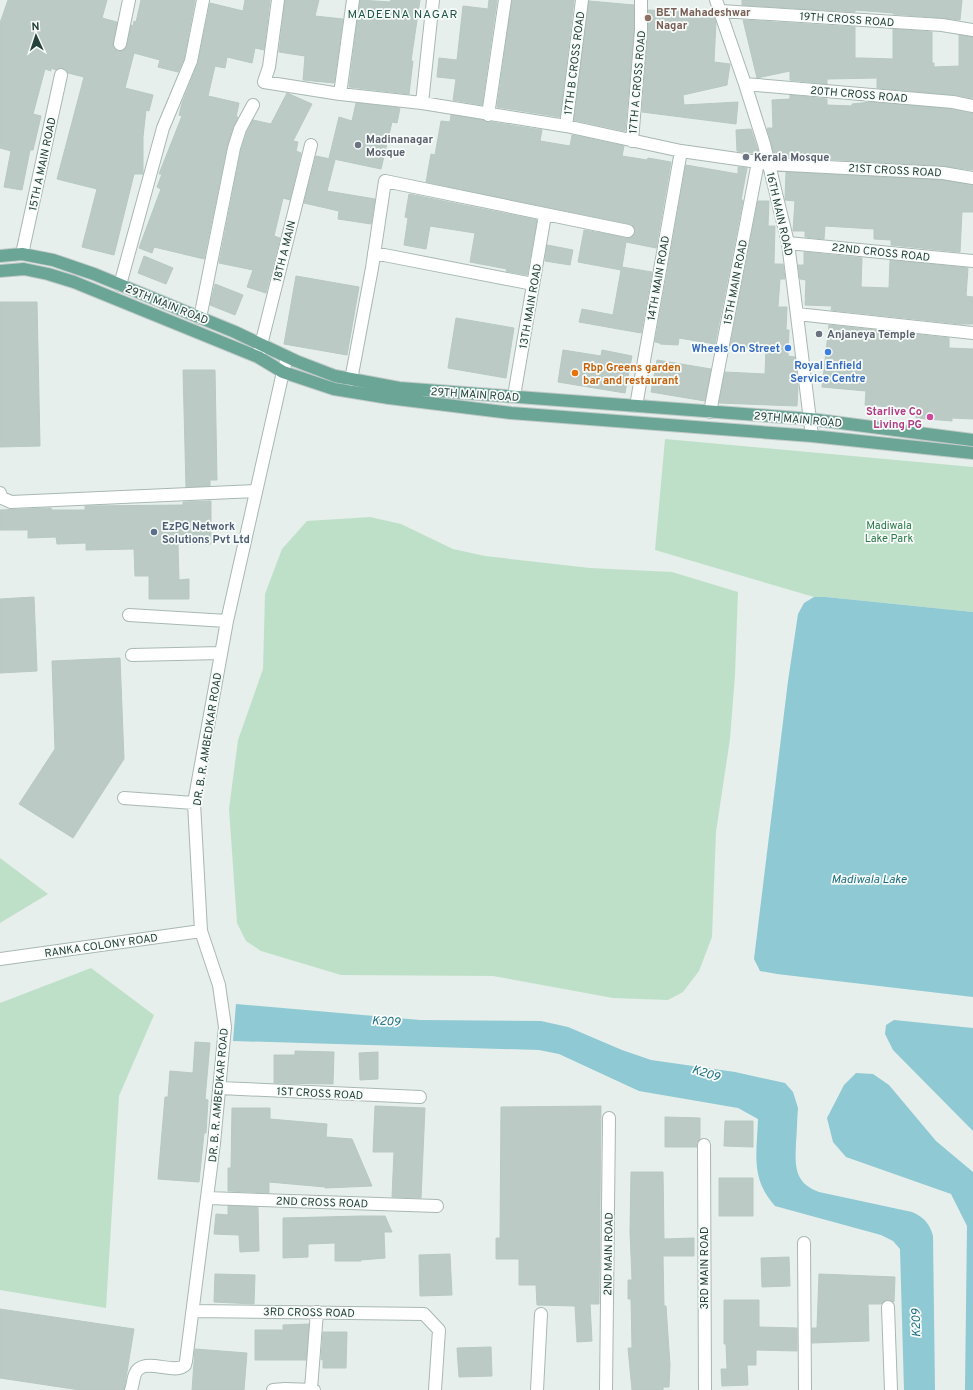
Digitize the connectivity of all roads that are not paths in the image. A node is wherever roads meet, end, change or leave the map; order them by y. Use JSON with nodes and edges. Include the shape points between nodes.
{"nodes":[{"id":1,"x":129,"y":0,"type":"edge"},
{"id":2,"x":203,"y":0,"type":"edge"},
{"id":3,"x":278,"y":0,"type":"edge"},
{"id":4,"x":353,"y":0,"type":"edge"},
{"id":5,"x":433,"y":0,"type":"edge"},
{"id":6,"x":505,"y":0,"type":"edge"},
{"id":7,"x":582,"y":0,"type":"edge"},
{"id":8,"x":641,"y":0,"type":"edge"},
{"id":9,"x":719,"y":5,"type":"edge"},
{"id":10,"x":973,"y":30,"type":"edge"},
{"id":11,"x":120,"y":44,"type":"dead end"},
{"id":12,"x":61,"y":75,"type":"dead end"},
{"id":13,"x":745,"y":84,"type":"junction"},
{"id":14,"x":340,"y":94,"type":"junction"},
{"id":15,"x":422,"y":103,"type":"junction"},
{"id":16,"x":253,"y":105,"type":"dead end"},
{"id":17,"x":973,"y":106,"type":"edge"},
{"id":18,"x":488,"y":115,"type":"junction"},
{"id":19,"x":566,"y":126,"type":"junction"},
{"id":20,"x":632,"y":141,"type":"junction"},
{"id":21,"x":311,"y":145,"type":"dead end"},
{"id":22,"x":680,"y":151,"type":"junction"},
{"id":23,"x":763,"y":163,"type":"junction"},
{"id":24,"x":973,"y":178,"type":"edge"},
{"id":25,"x":545,"y":215,"type":"junction"},
{"id":26,"x":628,"y":231,"type":"dead end"},
{"id":27,"x":788,"y":243,"type":"junction"},
{"id":28,"x":374,"y":253,"type":"junction"},
{"id":29,"x":22,"y":254,"type":"junction"},
{"id":30,"x":0,"y":256,"type":"edge"},
{"id":31,"x":973,"y":262,"type":"edge"},
{"id":32,"x":0,"y":271,"type":"edge"},
{"id":33,"x":533,"y":284,"type":"junction"},
{"id":34,"x":120,"y":285,"type":"junction"},
{"id":35,"x":797,"y":314,"type":"junction"},
{"id":36,"x":200,"y":318,"type":"junction"},
{"id":37,"x":973,"y":333,"type":"edge"},
{"id":38,"x":261,"y":344,"type":"junction"},
{"id":39,"x":258,"y":357,"type":"junction"},
{"id":40,"x":287,"y":357,"type":"junction"},
{"id":41,"x":282,"y":372,"type":"junction"},
{"id":42,"x":350,"y":380,"type":"junction"},
{"id":43,"x":514,"y":396,"type":"junction"},
{"id":44,"x":636,"y":406,"type":"junction"},
{"id":45,"x":710,"y":412,"type":"junction"},
{"id":46,"x":810,"y":419,"type":"junction"},
{"id":47,"x":812,"y":436,"type":"junction"},
{"id":48,"x":973,"y":440,"type":"edge"},
{"id":49,"x":973,"y":453,"type":"edge"},
{"id":50,"x":256,"y":491,"type":"junction"},
{"id":51,"x":0,"y":493,"type":"edge"},
{"id":52,"x":129,"y":615,"type":"dead end"},
{"id":53,"x":227,"y":621,"type":"junction"},
{"id":54,"x":221,"y":654,"type":"junction"},
{"id":55,"x":132,"y":655,"type":"dead end"},
{"id":56,"x":124,"y":798,"type":"dead end"},
{"id":57,"x":194,"y":803,"type":"junction"},
{"id":58,"x":201,"y":931,"type":"junction"},
{"id":59,"x":0,"y":960,"type":"edge"},
{"id":60,"x":220,"y":1088,"type":"junction"},
{"id":61,"x":420,"y":1097,"type":"dead end"},
{"id":62,"x":609,"y":1118,"type":"dead end"},
{"id":63,"x":704,"y":1145,"type":"dead end"},
{"id":64,"x":207,"y":1198,"type":"junction"},
{"id":65,"x":437,"y":1206,"type":"dead end"},
{"id":66,"x":804,"y":1243,"type":"dead end"},
{"id":67,"x":888,"y":1307,"type":"dead end"},
{"id":68,"x":193,"y":1311,"type":"junction"},
{"id":69,"x":317,"y":1312,"type":"junction"},
{"id":70,"x":541,"y":1314,"type":"dead end"},
{"id":71,"x":132,"y":1390,"type":"edge"},
{"id":72,"x":273,"y":1390,"type":"edge"},
{"id":73,"x":311,"y":1390,"type":"edge"},
{"id":74,"x":314,"y":1390,"type":"edge"},
{"id":75,"x":436,"y":1390,"type":"edge"},
{"id":76,"x":537,"y":1390,"type":"edge"},
{"id":77,"x":606,"y":1390,"type":"edge"},
{"id":78,"x":705,"y":1390,"type":"edge"},
{"id":79,"x":805,"y":1390,"type":"edge"},
{"id":80,"x":891,"y":1390,"type":"edge"}],
"edges":[{"from":1,"to":11,"type":"street"},
{"from":2,"to":34,"type":"street","via":[[192,61],[164,128]]},
{"from":3,"to":14,"type":"street","name":"21ST CROSS ROAD","via":[[269,67],[264,82]]},
{"from":4,"to":14,"type":"street"},
{"from":5,"to":15,"type":"street"},
{"from":6,"to":18,"type":"street"},
{"from":7,"to":19,"type":"street","name":"17TH B CROSS ROAD"},
{"from":8,"to":20,"type":"street","name":"17TH A CROSS ROAD","via":[[642,30]]},
{"from":9,"to":10,"type":"street","name":"19TH CROSS ROAD"},
{"from":9,"to":13,"type":"street","name":"16TH MAIN ROAD"},
{"from":12,"to":29,"type":"street","name":"15TH A MAIN ROAD"},
{"from":13,"to":17,"type":"street","name":"20TH CROSS ROAD","via":[[954,102]]},
{"from":13,"to":23,"type":"street","name":"16TH MAIN ROAD","via":[[764,144]]},
{"from":14,"to":15,"type":"street","name":"21ST CROSS ROAD"},
{"from":15,"to":18,"type":"street","name":"21ST CROSS ROAD"},
{"from":16,"to":36,"type":"street","via":[[240,129],[234,148]]},
{"from":18,"to":19,"type":"street","name":"21ST CROSS ROAD"},
{"from":19,"to":20,"type":"street","name":"21ST CROSS ROAD"},
{"from":20,"to":22,"type":"street","name":"21ST CROSS ROAD"},
{"from":21,"to":38,"type":"street","name":"18TH A MAIN"},
{"from":22,"to":23,"type":"street","name":"21ST CROSS ROAD"},
{"from":22,"to":44,"type":"street","name":"14TH MAIN ROAD"},
{"from":23,"to":24,"type":"street","name":"21ST CROSS ROAD","via":[[943,173]]},
{"from":23,"to":27,"type":"street","name":"16TH MAIN ROAD"},
{"from":23,"to":45,"type":"street","name":"15TH MAIN ROAD"},
{"from":25,"to":26,"type":"street"},
{"from":25,"to":28,"type":"street","via":[[385,181]]},
{"from":25,"to":33,"type":"street","name":"13TH MAIN ROAD"},
{"from":27,"to":31,"type":"street","name":"22ND CROSS ROAD"},
{"from":27,"to":35,"type":"street","name":"16TH MAIN ROAD"},
{"from":28,"to":33,"type":"street"},
{"from":28,"to":42,"type":"street"},
{"from":29,"to":30,"type":"main road","name":"29TH MAIN ROAD"},
{"from":29,"to":34,"type":"main road","name":"29TH MAIN ROAD","via":[[53,260]]},
{"from":32,"to":39,"type":"main road","name":"29TH MAIN ROAD","via":[[24,269],[74,282]]},
{"from":33,"to":43,"type":"street","name":"13TH MAIN ROAD"},
{"from":34,"to":36,"type":"main road","name":"29TH MAIN ROAD"},
{"from":35,"to":37,"type":"street"},
{"from":35,"to":46,"type":"street","name":"16TH MAIN ROAD"},
{"from":36,"to":38,"type":"main road","name":"29TH MAIN ROAD"},
{"from":38,"to":39,"type":"street","name":"18TH A MAIN"},
{"from":38,"to":40,"type":"main road","name":"29TH MAIN ROAD"},
{"from":39,"to":41,"type":"main road","name":"29TH MAIN ROAD"},
{"from":40,"to":41,"type":"street","name":"DR. B. R. AMBEDKAR ROAD"},
{"from":40,"to":42,"type":"main road","name":"29TH MAIN ROAD"},
{"from":41,"to":47,"type":"main road","name":"29TH MAIN ROAD","via":[[334,389],[511,413]]},
{"from":41,"to":50,"type":"street","name":"DR. B. R. AMBEDKAR ROAD"},
{"from":42,"to":43,"type":"main road","name":"29TH MAIN ROAD","via":[[399,388]]},
{"from":43,"to":44,"type":"main road","name":"29TH MAIN ROAD"},
{"from":44,"to":45,"type":"main road","name":"29TH MAIN ROAD"},
{"from":45,"to":46,"type":"main road","name":"29TH MAIN ROAD"},
{"from":46,"to":47,"type":"street","name":"16TH MAIN ROAD"},
{"from":46,"to":48,"type":"main road","name":"29TH MAIN ROAD"},
{"from":47,"to":49,"type":"main road","name":"29TH MAIN ROAD"},
{"from":50,"to":51,"type":"street","via":[[11,502],[2,498]]},
{"from":50,"to":53,"type":"street","name":"DR. B. R. AMBEDKAR ROAD"},
{"from":52,"to":53,"type":"street"},
{"from":53,"to":54,"type":"street","name":"DR. B. R. AMBEDKAR ROAD"},
{"from":54,"to":55,"type":"street"},
{"from":54,"to":57,"type":"street","name":"DR. B. R. AMBEDKAR ROAD"},
{"from":56,"to":57,"type":"street"},
{"from":57,"to":58,"type":"street","name":"DR. B. R. AMBEDKAR ROAD"},
{"from":58,"to":59,"type":"street","name":"RANKA COLONY ROAD"},
{"from":58,"to":60,"type":"street","name":"DR. B. R. AMBEDKAR ROAD","via":[[219,985],[225,1027]]},
{"from":60,"to":61,"type":"street","name":"1ST CROSS ROAD"},
{"from":60,"to":64,"type":"street","name":"DR. B. R. AMBEDKAR ROAD"},
{"from":62,"to":77,"type":"street","name":"2ND MAIN ROAD"},
{"from":63,"to":78,"type":"street","name":"3RD MAIN ROAD"},
{"from":64,"to":65,"type":"street","name":"2ND CROSS ROAD"},
{"from":64,"to":68,"type":"street","name":"DR. B. R. AMBEDKAR ROAD"},
{"from":66,"to":79,"type":"street"},
{"from":67,"to":80,"type":"street"},
{"from":68,"to":69,"type":"street","name":"3RD CROSS ROAD"},
{"from":68,"to":71,"type":"street","name":"DR. B. R. AMBEDKAR ROAD","via":[[185,1365],[182,1368],[148,1366],[138,1369]]},
{"from":69,"to":73,"type":"street"},
{"from":69,"to":75,"type":"street","name":"3RD CROSS ROAD","via":[[424,1314],[439,1330]]},
{"from":70,"to":76,"type":"street"},
{"from":72,"to":73,"type":"street"},
{"from":73,"to":74,"type":"street"}]}
